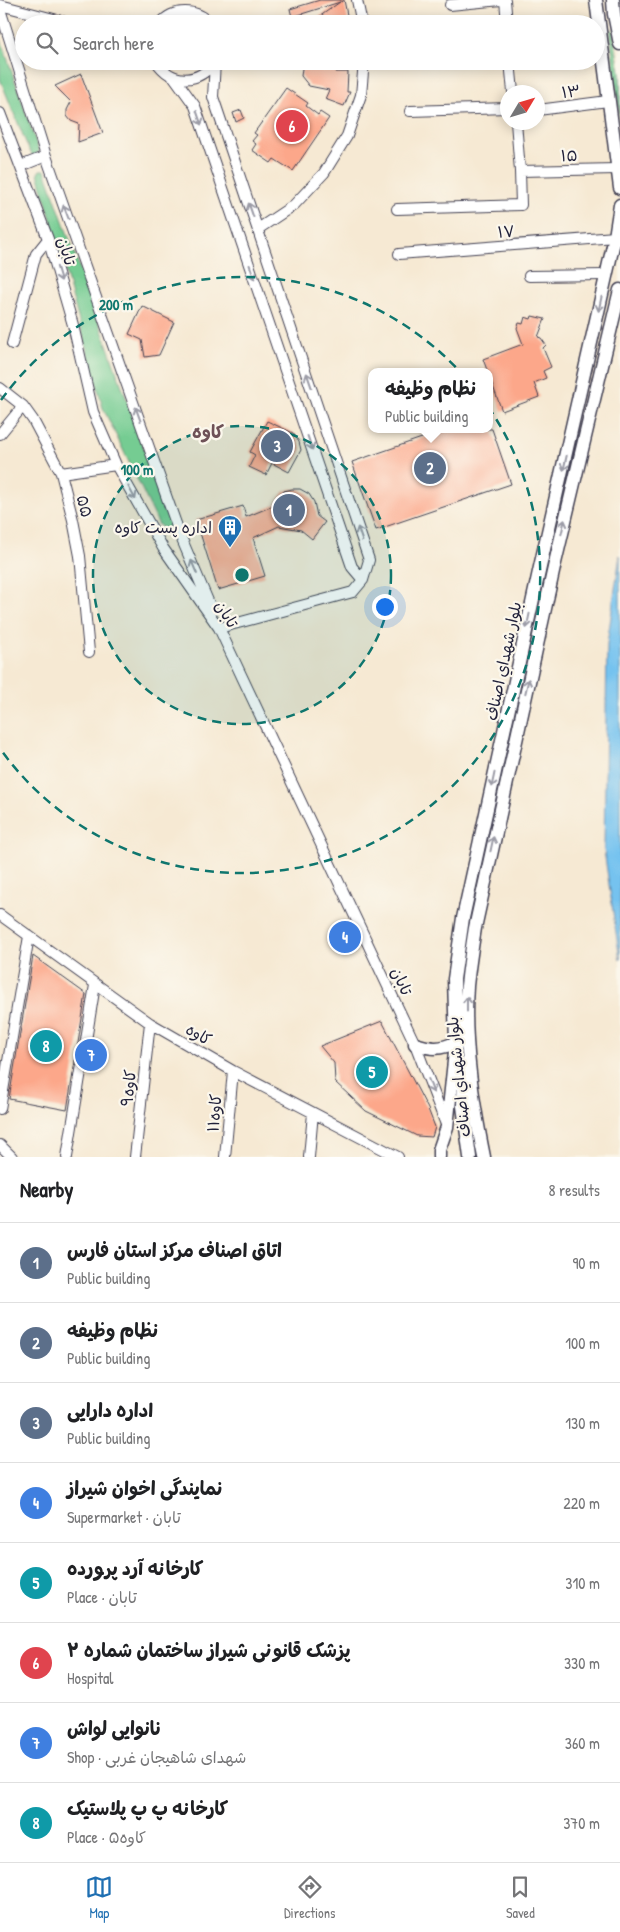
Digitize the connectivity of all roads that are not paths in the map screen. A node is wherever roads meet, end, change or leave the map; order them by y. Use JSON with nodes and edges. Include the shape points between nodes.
{"nodes":[{"id":1,"x":357,"y":0,"type":"edge"},
{"id":2,"x":503,"y":0,"type":"edge"},
{"id":3,"x":596,"y":0,"type":"edge"},
{"id":4,"x":613,"y":0,"type":"edge"},
{"id":5,"x":0,"y":4,"type":"edge"},
{"id":6,"x":450,"y":5,"type":"dead end"},
{"id":7,"x":40,"y":15,"type":"edge"},
{"id":8,"x":170,"y":15,"type":"edge"},
{"id":9,"x":200,"y":15,"type":"edge"},
{"id":10,"x":360,"y":15,"type":"edge"},
{"id":11,"x":506,"y":15,"type":"edge"},
{"id":12,"x":598,"y":15,"type":"edge"},
{"id":13,"x":620,"y":44,"type":"edge"},
{"id":14,"x":15,"y":54,"type":"edge"},
{"id":15,"x":20,"y":70,"type":"edge"},
{"id":16,"x":163,"y":70,"type":"edge"},
{"id":17,"x":208,"y":70,"type":"edge"},
{"id":18,"x":215,"y":70,"type":"edge"},
{"id":19,"x":363,"y":70,"type":"edge"},
{"id":20,"x":511,"y":70,"type":"edge"},
{"id":21,"x":604,"y":70,"type":"edge"},
{"id":22,"x":174,"y":77,"type":"junction"},
{"id":23,"x":512,"y":85,"type":"edge"},
{"id":24,"x":608,"y":101,"type":"junction"},
{"id":25,"x":500,"y":108,"type":"edge"},
{"id":26,"x":545,"y":109,"type":"edge"},
{"id":27,"x":410,"y":111,"type":"dead end"},
{"id":28,"x":0,"y":113,"type":"edge"},
{"id":29,"x":517,"y":130,"type":"edge"},
{"id":30,"x":617,"y":139,"type":"edge"},
{"id":31,"x":46,"y":156,"type":"junction"},
{"id":32,"x":21,"y":166,"type":"junction"},
{"id":33,"x":617,"y":169,"type":"junction"},
{"id":34,"x":520,"y":171,"type":"junction"},
{"id":35,"x":620,"y":188,"type":"edge"},
{"id":36,"x":620,"y":205,"type":"edge"},
{"id":37,"x":397,"y":209,"type":"dead end"},
{"id":38,"x":258,"y":229,"type":"junction"},
{"id":39,"x":615,"y":237,"type":"junction"},
{"id":40,"x":48,"y":239,"type":"junction"},
{"id":41,"x":398,"y":254,"type":"dead end"},
{"id":42,"x":529,"y":276,"type":"dead end"},
{"id":43,"x":606,"y":276,"type":"junction"},
{"id":44,"x":620,"y":290,"type":"edge"},
{"id":45,"x":12,"y":344,"type":"dead end"},
{"id":46,"x":0,"y":388,"type":"edge"},
{"id":47,"x":23,"y":406,"type":"junction"},
{"id":48,"x":0,"y":434,"type":"edge"},
{"id":49,"x":116,"y":464,"type":"junction"},
{"id":50,"x":61,"y":473,"type":"junction"},
{"id":51,"x":363,"y":580,"type":"junction"},
{"id":52,"x":219,"y":628,"type":"junction"},
{"id":53,"x":89,"y":652,"type":"dead end"},
{"id":54,"x":0,"y":915,"type":"edge"},
{"id":55,"x":29,"y":936,"type":"junction"},
{"id":56,"x":95,"y":985,"type":"junction"},
{"id":57,"x":150,"y":1023,"type":"junction"},
{"id":58,"x":462,"y":1040,"type":"junction"},
{"id":59,"x":415,"y":1044,"type":"junction"},
{"id":60,"x":233,"y":1071,"type":"junction"},
{"id":61,"x":0,"y":1109,"type":"edge"},
{"id":62,"x":313,"y":1113,"type":"junction"},
{"id":63,"x":447,"y":1127,"type":"junction"},
{"id":64,"x":0,"y":1145,"type":"edge"},
{"id":65,"x":382,"y":1151,"type":"edge"},
{"id":66,"x":436,"y":1155,"type":"edge"},
{"id":67,"x":12,"y":1157,"type":"edge"},
{"id":68,"x":67,"y":1157,"type":"edge"},
{"id":69,"x":135,"y":1157,"type":"edge"},
{"id":70,"x":225,"y":1157,"type":"edge"},
{"id":71,"x":309,"y":1157,"type":"edge"},
{"id":72,"x":373,"y":1157,"type":"edge"},
{"id":73,"x":398,"y":1157,"type":"edge"},
{"id":74,"x":470,"y":1157,"type":"edge"},
{"id":75,"x":484,"y":1157,"type":"edge"}],
"edges":[{"from":1,"to":10,"type":"street"},
{"from":2,"to":6,"type":"street"},
{"from":2,"to":11,"type":"street"},
{"from":3,"to":12,"type":"main road"},
{"from":4,"to":13,"type":"main road"},
{"from":5,"to":7,"type":"street"},
{"from":5,"to":14,"type":"street"},
{"from":8,"to":9,"type":"street","via":[[190,12]]},
{"from":15,"to":31,"type":"street"},
{"from":16,"to":22,"type":"street"},
{"from":17,"to":22,"type":"street","via":[[197,77]]},
{"from":38,"to":18,"type":"street","one_way":true,"via":[[213,97]]},
{"from":19,"to":38,"type":"street","via":[[361,94],[347,136],[324,173],[294,205]]},
{"from":20,"to":23,"type":"street"},
{"from":21,"to":24,"type":"main road"},
{"from":22,"to":51,"type":"street","one_way":true,"via":[[195,106],[352,567]]},
{"from":24,"to":26,"type":"street","name":"۱۳"},
{"from":24,"to":30,"type":"main road"},
{"from":25,"to":27,"type":"street"},
{"from":28,"to":32,"type":"street","name":"تابان"},
{"from":29,"to":34,"type":"street"},
{"from":30,"to":33,"type":"main road"},
{"from":31,"to":32,"type":"street"},
{"from":52,"to":31,"type":"street","one_way":true,"via":[[180,535]]},
{"from":32,"to":40,"type":"street","name":"تابان"},
{"from":33,"to":34,"type":"street","name":"۱۵"},
{"from":33,"to":35,"type":"main road"},
{"from":34,"to":37,"type":"street","via":[[521,205]]},
{"from":36,"to":39,"type":"main road","name":"بلوار شهداي اصناف"},
{"from":51,"to":38,"type":"street","one_way":true,"via":[[369,560]]},
{"from":39,"to":41,"type":"street","name":"۱۷"},
{"from":39,"to":43,"type":"main road","name":"بلوار شهداي اصناف"},
{"from":40,"to":45,"type":"street","via":[[36,254]]},
{"from":40,"to":49,"type":"street","name":"تابان","one_way":true,"via":[[94,412]]},
{"from":42,"to":43,"type":"street"},
{"from":43,"to":58,"type":"main road","name":"بلوار شهداي اصناف","one_way":true,"via":[[463,918],[454,979]]},
{"from":58,"to":44,"type":"main road","name":"بلوار شهداي اصناف","one_way":true,"via":[[474,928],[552,572]]},
{"from":46,"to":47,"type":"street","name":"۵۵"},
{"from":47,"to":48,"type":"street"},
{"from":47,"to":50,"type":"street","name":"۵۵"},
{"from":49,"to":50,"type":"street"},
{"from":49,"to":52,"type":"street","name":"تابان","one_way":true,"via":[[163,548]]},
{"from":50,"to":53,"type":"street","name":"۵۵","via":[[80,556]]},
{"from":51,"to":52,"type":"street","via":[[353,592]]},
{"from":52,"to":59,"type":"street","name":"تابان"},
{"from":54,"to":55,"type":"street","name":"کاوه"},
{"from":55,"to":56,"type":"street","name":"کاوه"},
{"from":55,"to":61,"type":"street"},
{"from":56,"to":57,"type":"street","name":"کاوه"},
{"from":56,"to":68,"type":"street"},
{"from":57,"to":60,"type":"street","name":"کاوه"},
{"from":57,"to":69,"type":"street","name":"کاوه۹"},
{"from":58,"to":59,"type":"main road","via":[[438,1048]]},
{"from":58,"to":63,"type":"main road","name":"بلوار شهداي اصناف"},
{"from":58,"to":74,"type":"main road","via":[[463,1106]]},
{"from":58,"to":75,"type":"main road","name":"بلوار شهداي اصناف","via":[[471,1072]]},
{"from":59,"to":63,"type":"street","name":"تابان","one_way":true},
{"from":60,"to":62,"type":"street","name":"کاوه"},
{"from":60,"to":70,"type":"street","name":"کاوه۱۱"},
{"from":62,"to":65,"type":"street","name":"کاوه"},
{"from":62,"to":71,"type":"street"},
{"from":63,"to":66,"type":"main road","name":"بلوار شهداي اصناف"},
{"from":64,"to":67,"type":"street"},
{"from":65,"to":72,"type":"street"},
{"from":65,"to":73,"type":"street","name":"کاوه"}]}
